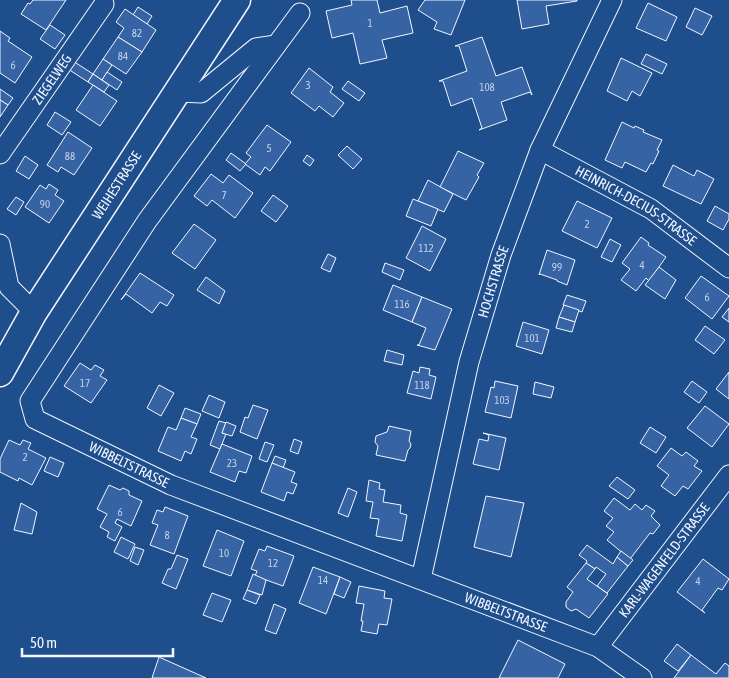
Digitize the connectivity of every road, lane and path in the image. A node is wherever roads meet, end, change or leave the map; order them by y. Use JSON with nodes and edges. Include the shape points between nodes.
{"nodes":[{"id":1,"x":237,"y":0,"type":"edge"},
{"id":2,"x":612,"y":0,"type":"edge"},
{"id":3,"x":104,"y":4,"type":"dead end"},
{"id":4,"x":300,"y":13,"type":"dead end"},
{"id":5,"x":276,"y":45,"type":"junction"},
{"id":6,"x":178,"y":92,"type":"junction"},
{"id":7,"x":540,"y":150,"type":"junction"},
{"id":8,"x":0,"y":154,"type":"edge"},
{"id":9,"x":0,"y":244,"type":"edge"},
{"id":10,"x":729,"y":268,"type":"edge"},
{"id":11,"x":34,"y":312,"type":"junction"},
{"id":12,"x":0,"y":373,"type":"edge"},
{"id":13,"x":729,"y":475,"type":"edge"},
{"id":14,"x":421,"y":579,"type":"junction"},
{"id":15,"x":598,"y":647,"type":"junction"},
{"id":16,"x":642,"y":678,"type":"edge"}],
"edges":[{"from":1,"to":6,"type":"main road","name":"WEIHESTRASSE"},
{"from":2,"to":7,"type":"street","name":"HOCHSTRASSE"},
{"from":3,"to":8,"type":"street","name":"ZIEGELWEG"},
{"from":4,"to":5,"type":"street","name":"WIBBELTSTRASSE"},
{"from":5,"to":6,"type":"street","via":[[256,48],[201,93]]},
{"from":5,"to":14,"type":"street","name":"WIBBELTSTRASSE","via":[[147,220],[30,401],[35,419],[171,485]]},
{"from":6,"to":11,"type":"main road","name":"WEIHESTRASSE"},
{"from":7,"to":10,"type":"street","name":"HEINRICH-DECIUS-STRASSE","via":[[651,209]]},
{"from":7,"to":14,"type":"street","name":"HOCHSTRASSE","via":[[501,255],[469,362]]},
{"from":9,"to":11,"type":"street","via":[[9,287]]},
{"from":11,"to":12,"type":"main road","name":"WEIHESTRASSE"},
{"from":13,"to":15,"type":"street","name":"KARL-WAGENFELD-STRASSE"},
{"from":14,"to":15,"type":"street","name":"WIBBELTSTRASSE"},
{"from":15,"to":16,"type":"street","name":"WIBBELTSTRASSE"}]}
